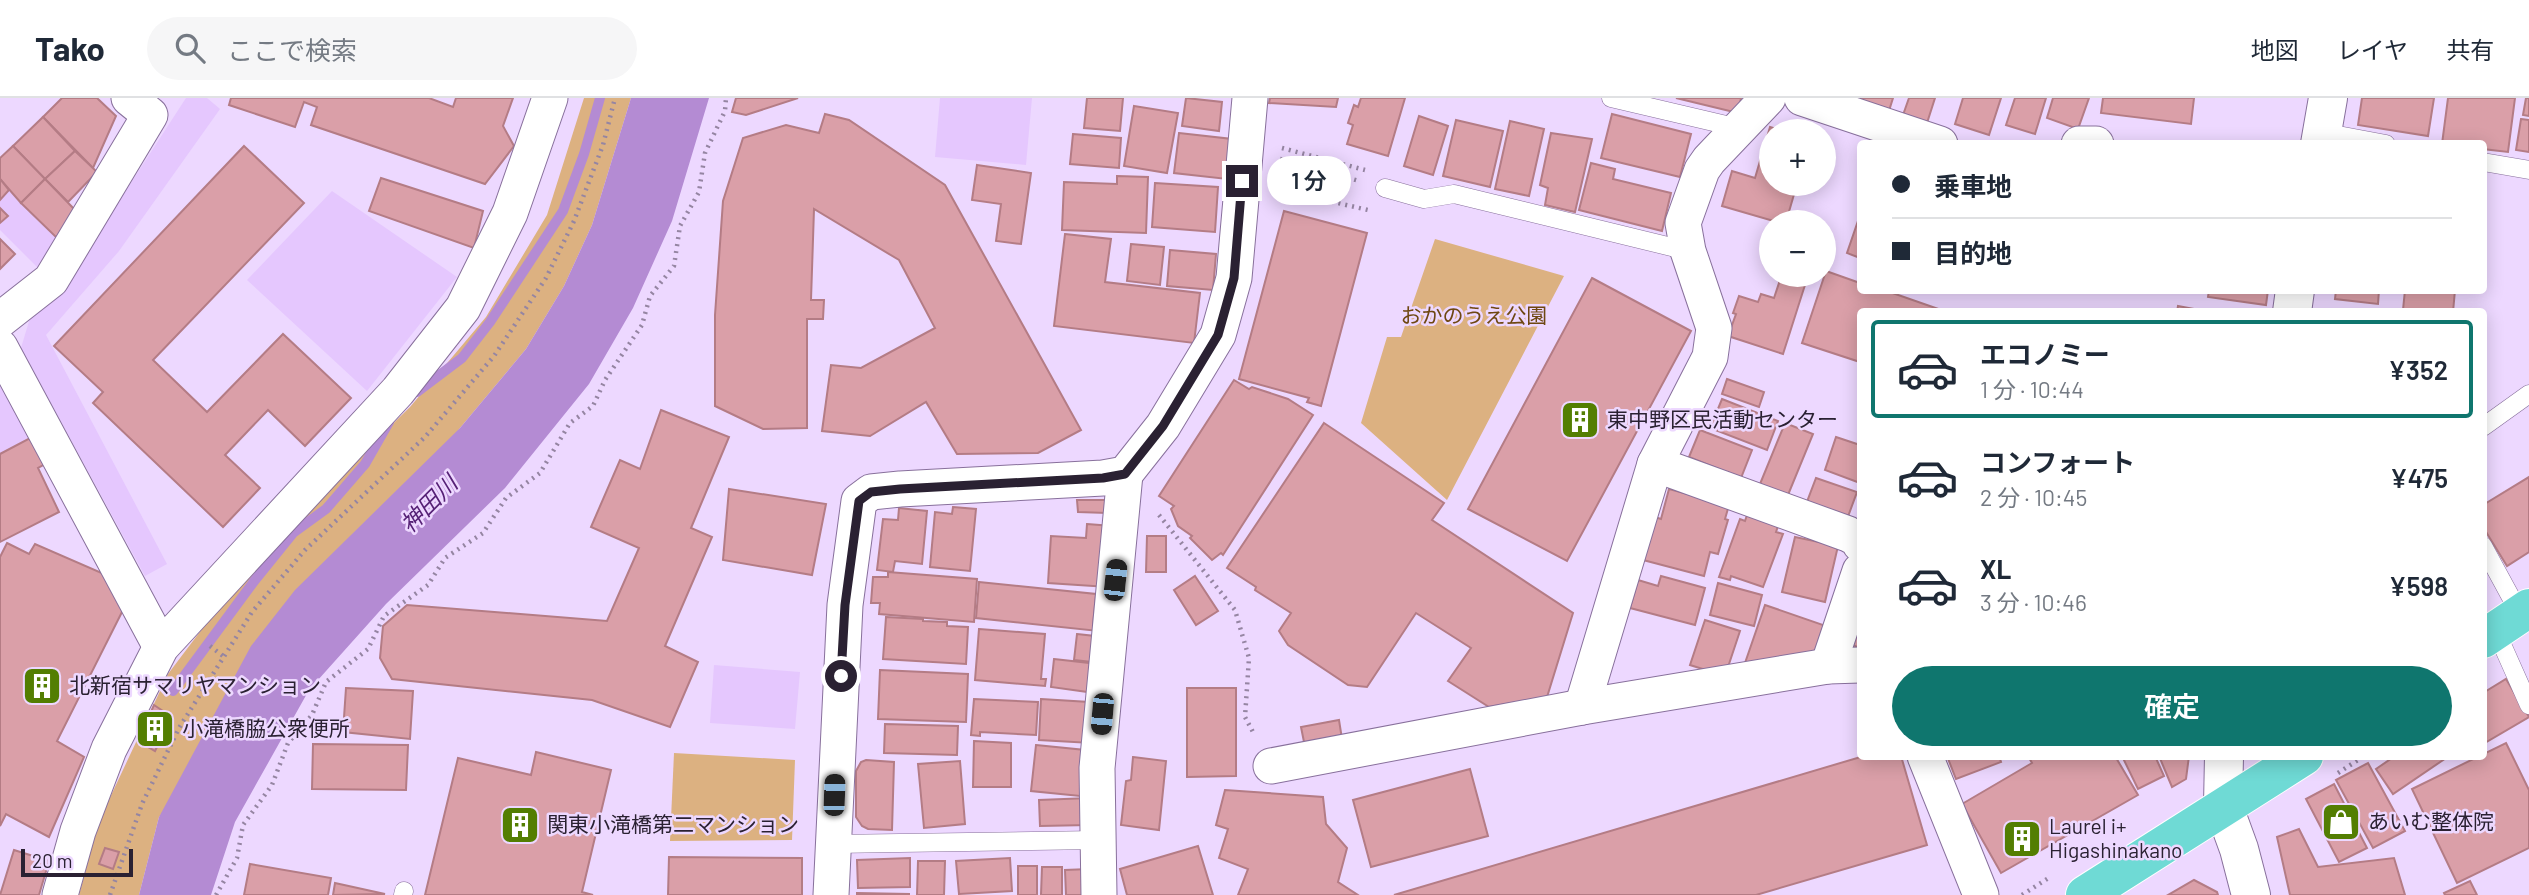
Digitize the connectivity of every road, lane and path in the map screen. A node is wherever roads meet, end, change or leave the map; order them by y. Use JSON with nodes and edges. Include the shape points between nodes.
{"nodes":[{"id":1,"x":550,"y":98,"type":"edge"},
{"id":2,"x":615,"y":98,"type":"edge"},
{"id":3,"x":726,"y":98,"type":"edge"},
{"id":4,"x":1250,"y":98,"type":"edge"},
{"id":5,"x":1611,"y":98,"type":"edge"},
{"id":6,"x":1768,"y":98,"type":"edge"},
{"id":7,"x":1802,"y":98,"type":"edge"},
{"id":8,"x":147,"y":104,"type":"edge"},
{"id":9,"x":2324,"y":124,"type":"edge"},
{"id":10,"x":1739,"y":128,"type":"junction"},
{"id":11,"x":1928,"y":140,"type":"edge"},
{"id":12,"x":2374,"y":140,"type":"edge"},
{"id":13,"x":1245,"y":156,"type":"junction"},
{"id":14,"x":2487,"y":163,"type":"edge"},
{"id":15,"x":2529,"y":170,"type":"edge"},
{"id":16,"x":1373,"y":172,"type":"dead end"},
{"id":17,"x":1385,"y":188,"type":"joint"},
{"id":18,"x":1323,"y":200,"type":"dead end"},
{"id":19,"x":1688,"y":251,"type":"junction"},
{"id":20,"x":0,"y":320,"type":"edge"},
{"id":21,"x":0,"y":347,"type":"edge"},
{"id":22,"x":2529,"y":394,"type":"edge"},
{"id":23,"x":2487,"y":424,"type":"edge"},
{"id":24,"x":1655,"y":464,"type":"junction"},
{"id":25,"x":1125,"y":474,"type":"junction"},
{"id":26,"x":1857,"y":542,"type":"edge"},
{"id":27,"x":2487,"y":560,"type":"edge"},
{"id":28,"x":1857,"y":589,"type":"edge"},
{"id":29,"x":2507,"y":623,"type":"edge"},
{"id":30,"x":161,"y":647,"type":"junction"},
{"id":31,"x":1844,"y":666,"type":"edge"},
{"id":32,"x":2529,"y":705,"type":"edge"},
{"id":33,"x":1582,"y":707,"type":"junction"},
{"id":34,"x":1927,"y":760,"type":"edge"},
{"id":35,"x":2224,"y":760,"type":"edge"},
{"id":36,"x":2297,"y":760,"type":"edge"},
{"id":37,"x":1271,"y":766,"type":"joint"},
{"id":38,"x":2223,"y":805,"type":"junction"},
{"id":39,"x":1098,"y":840,"type":"junction"},
{"id":40,"x":832,"y":844,"type":"junction"},
{"id":41,"x":60,"y":895,"type":"edge"},
{"id":42,"x":110,"y":895,"type":"edge"},
{"id":43,"x":216,"y":895,"type":"edge"},
{"id":44,"x":831,"y":895,"type":"edge"},
{"id":45,"x":1099,"y":895,"type":"edge"},
{"id":46,"x":1981,"y":895,"type":"edge"},
{"id":47,"x":2085,"y":895,"type":"edge"},
{"id":48,"x":2251,"y":895,"type":"edge"}],
"edges":[{"from":1,"to":30,"type":"street","via":[[510,213],[463,308],[398,391]]},
{"from":2,"to":42,"type":"path","via":[[574,221],[546,278],[494,356],[425,437],[305,550],[252,612],[178,728],[142,804]]},
{"from":3,"to":43,"type":"path","via":[[725,111],[705,153],[699,192],[680,226],[674,266],[650,296],[642,325],[593,406],[570,423],[540,473],[506,498],[483,533],[445,558],[428,585],[384,616],[368,649],[326,682],[312,715],[288,743],[272,785],[243,825],[237,858]]},
{"from":4,"to":13,"type":"street"},
{"from":5,"to":10,"type":"lane"},
{"from":6,"to":10,"type":"street"},
{"from":7,"to":11,"type":"street"},
{"from":8,"to":20,"type":"street","via":[[51,280]]},
{"from":9,"to":12,"type":"lane"},
{"from":10,"to":19,"type":"street","via":[[1702,170],[1683,223]]},
{"from":13,"to":16,"type":"path"},
{"from":13,"to":17,"type":"path"},
{"from":13,"to":18,"type":"path"},
{"from":13,"to":25,"type":"street","via":[[1234,278],[1218,335],[1163,426]]},
{"from":14,"to":15,"type":"lane"},
{"from":17,"to":19,"type":"lane","via":[[1424,199],[1454,194]]},
{"from":19,"to":24,"type":"street","via":[[1714,328],[1710,357]]},
{"from":21,"to":30,"type":"street"},
{"from":22,"to":23,"type":"lane"},
{"from":24,"to":26,"type":"street","via":[[1848,534]]},
{"from":24,"to":33,"type":"street"},
{"from":25,"to":37,"type":"path","via":[[1235,610],[1250,658],[1245,717]]},
{"from":25,"to":39,"type":"street","via":[[1097,768]]},
{"from":25,"to":40,"type":"street","via":[[900,489],[871,492],[859,501],[845,605]]},
{"from":27,"to":29,"type":"lane"},
{"from":28,"to":31,"type":"street"},
{"from":29,"to":32,"type":"lane"},
{"from":30,"to":41,"type":"street","via":[[109,749]]},
{"from":31,"to":33,"type":"street"},
{"from":33,"to":37,"type":"street"},
{"from":34,"to":46,"type":"street"},
{"from":35,"to":38,"type":"street"},
{"from":36,"to":38,"type":"main road"},
{"from":38,"to":47,"type":"main road"},
{"from":38,"to":48,"type":"street"},
{"from":39,"to":40,"type":"lane"},
{"from":39,"to":45,"type":"street"},
{"from":40,"to":44,"type":"street"}]}
